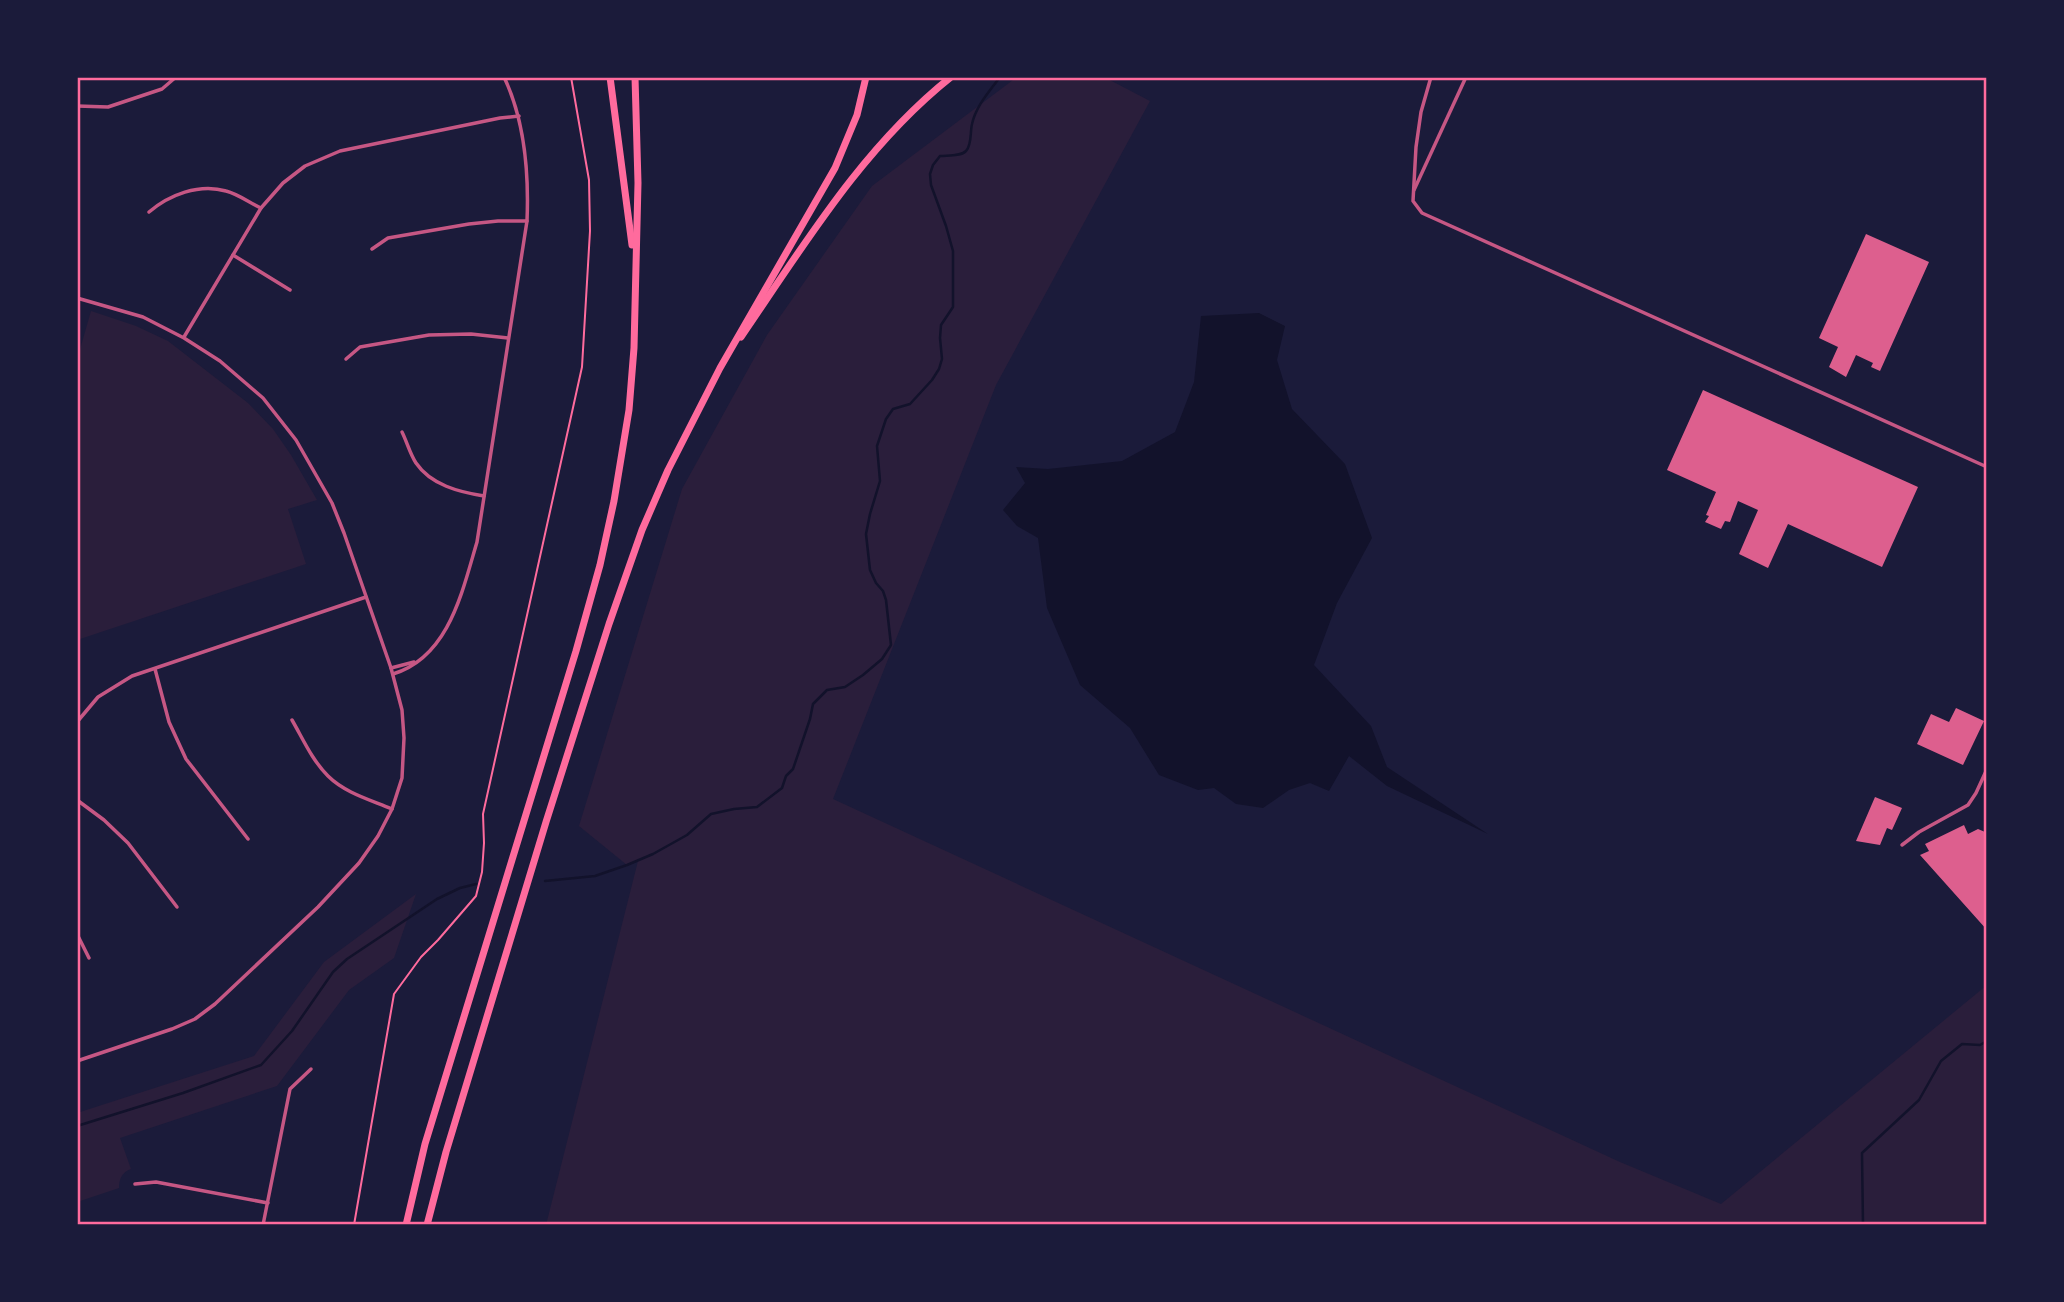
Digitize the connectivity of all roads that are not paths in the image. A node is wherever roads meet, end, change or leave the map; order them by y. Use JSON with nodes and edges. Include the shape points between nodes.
{"nodes":[{"id":1,"x":176,"y":77,"type":"edge"},
{"id":2,"x":504,"y":77,"type":"edge"},
{"id":3,"x":610,"y":77,"type":"edge"},
{"id":4,"x":635,"y":77,"type":"edge"},
{"id":5,"x":866,"y":77,"type":"edge"},
{"id":6,"x":951,"y":77,"type":"edge"},
{"id":7,"x":1431,"y":77,"type":"edge"},
{"id":8,"x":1465,"y":77,"type":"edge"},
{"id":9,"x":77,"y":106,"type":"edge"},
{"id":10,"x":519,"y":116,"type":"junction"},
{"id":11,"x":1413,"y":192,"type":"junction"},
{"id":12,"x":261,"y":208,"type":"junction"},
{"id":13,"x":149,"y":212,"type":"dead end"},
{"id":14,"x":527,"y":221,"type":"junction"},
{"id":15,"x":372,"y":249,"type":"dead end"},
{"id":16,"x":233,"y":256,"type":"junction"},
{"id":17,"x":635,"y":266,"type":"junction"},
{"id":18,"x":290,"y":290,"type":"dead end"},
{"id":19,"x":77,"y":298,"type":"edge"},
{"id":20,"x":184,"y":338,"type":"junction"},
{"id":21,"x":508,"y":338,"type":"junction"},
{"id":22,"x":346,"y":359,"type":"dead end"},
{"id":23,"x":720,"y":368,"type":"junction"},
{"id":24,"x":402,"y":432,"type":"dead end"},
{"id":25,"x":1987,"y":467,"type":"edge"},
{"id":26,"x":484,"y":496,"type":"junction"},
{"id":27,"x":366,"y":597,"type":"junction"},
{"id":28,"x":416,"y":662,"type":"junction"},
{"id":29,"x":391,"y":668,"type":"junction"},
{"id":30,"x":155,"y":669,"type":"junction"},
{"id":31,"x":393,"y":674,"type":"junction"},
{"id":32,"x":292,"y":720,"type":"dead end"},
{"id":33,"x":77,"y":722,"type":"edge"},
{"id":34,"x":1987,"y":769,"type":"edge"},
{"id":35,"x":77,"y":800,"type":"edge"},
{"id":36,"x":392,"y":809,"type":"junction"},
{"id":37,"x":248,"y":838,"type":"dead end"},
{"id":38,"x":1902,"y":845,"type":"dead end"},
{"id":39,"x":177,"y":906,"type":"dead end"},
{"id":40,"x":77,"y":934,"type":"edge"},
{"id":41,"x":89,"y":958,"type":"dead end"},
{"id":42,"x":77,"y":1061,"type":"edge"},
{"id":43,"x":311,"y":1069,"type":"dead end"},
{"id":44,"x":135,"y":1184,"type":"dead end"},
{"id":45,"x":268,"y":1203,"type":"junction"},
{"id":46,"x":263,"y":1225,"type":"edge"},
{"id":47,"x":406,"y":1225,"type":"edge"},
{"id":48,"x":427,"y":1225,"type":"edge"}],
"edges":[{"from":1,"to":9,"type":"street","via":[[162,89],[108,107]]},
{"from":2,"to":10,"type":"street"},
{"from":3,"to":17,"type":"highway"},
{"from":4,"to":17,"type":"highway"},
{"from":5,"to":23,"type":"highway","via":[[857,115],[835,168]]},
{"from":6,"to":23,"type":"highway","via":[[847,183]]},
{"from":7,"to":11,"type":"street","via":[[1416,146]]},
{"from":8,"to":11,"type":"street"},
{"from":10,"to":12,"type":"street","via":[[340,151],[305,166]]},
{"from":10,"to":14,"type":"street"},
{"from":11,"to":25,"type":"street","via":[[1422,213]]},
{"from":12,"to":13,"type":"street","via":[[228,191],[208,188],[162,201]]},
{"from":12,"to":16,"type":"street"},
{"from":14,"to":15,"type":"street","via":[[469,224],[388,238]]},
{"from":14,"to":21,"type":"street"},
{"from":16,"to":18,"type":"street"},
{"from":16,"to":20,"type":"street"},
{"from":17,"to":47,"type":"highway","via":[[632,380],[607,532],[572,663],[425,1144]]},
{"from":19,"to":20,"type":"street","via":[[144,317]]},
{"from":20,"to":27,"type":"street","via":[[220,361],[262,398],[296,439],[332,503]]},
{"from":21,"to":22,"type":"street","via":[[429,335],[360,347]]},
{"from":21,"to":26,"type":"street"},
{"from":23,"to":48,"type":"highway","via":[[668,470],[625,577]]},
{"from":24,"to":26,"type":"street","via":[[422,471],[451,489]]},
{"from":26,"to":28,"type":"street","via":[[477,542],[446,631]]},
{"from":27,"to":29,"type":"street"},
{"from":27,"to":30,"type":"street"},
{"from":28,"to":29,"type":"street"},
{"from":28,"to":31,"type":"street"},
{"from":29,"to":31,"type":"street"},
{"from":30,"to":33,"type":"street","via":[[132,676],[98,697]]},
{"from":30,"to":37,"type":"street","via":[[169,722],[186,759]]},
{"from":31,"to":36,"type":"street","via":[[402,710],[404,747],[402,778]]},
{"from":32,"to":36,"type":"street","via":[[329,777]]},
{"from":34,"to":38,"type":"street","via":[[1968,805]]},
{"from":35,"to":39,"type":"street","via":[[128,844]]},
{"from":36,"to":42,"type":"street","via":[[359,863],[215,1004],[172,1029]]},
{"from":40,"to":41,"type":"street"},
{"from":43,"to":45,"type":"street","via":[[290,1089]]},
{"from":44,"to":45,"type":"street","via":[[156,1182]]},
{"from":45,"to":46,"type":"street"}]}
